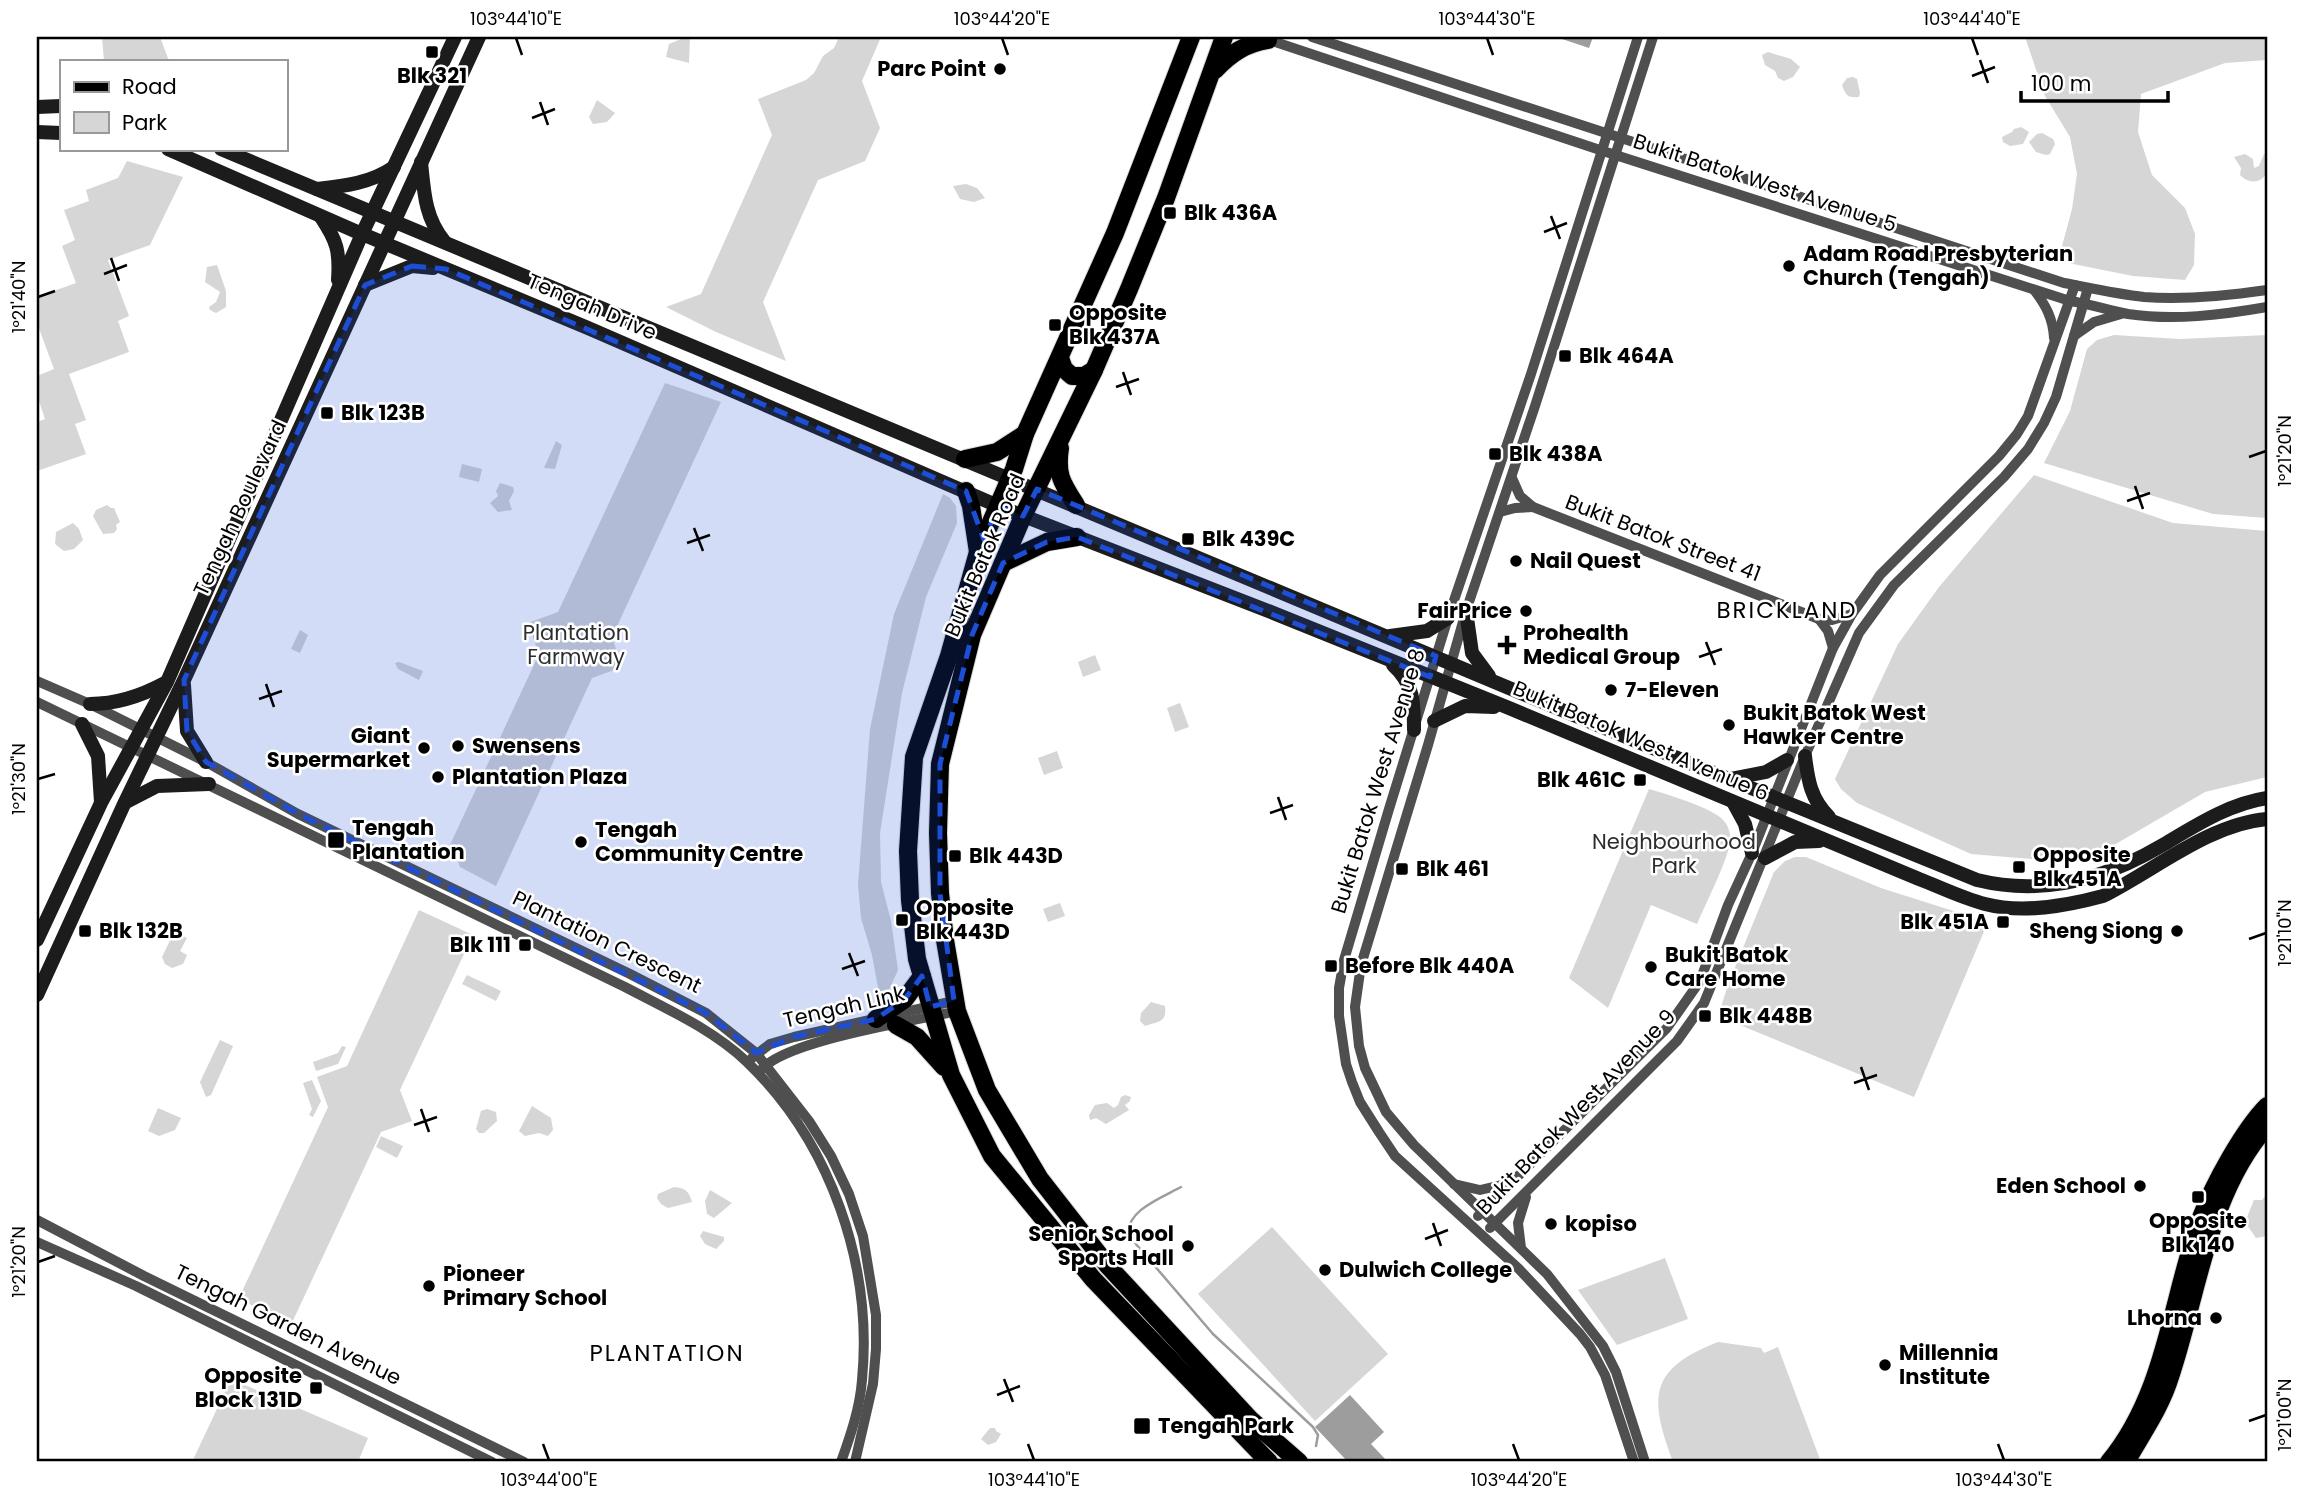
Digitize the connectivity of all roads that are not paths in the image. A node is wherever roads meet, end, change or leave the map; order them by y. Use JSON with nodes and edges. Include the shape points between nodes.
{"nodes":[{"id":1,"x":455,"y":37,"type":"edge"},
{"id":2,"x":479,"y":37,"type":"edge"},
{"id":3,"x":1178,"y":37,"type":"edge"},
{"id":4,"x":1191,"y":37,"type":"edge"},
{"id":5,"x":1224,"y":37,"type":"edge"},
{"id":6,"x":1312,"y":37,"type":"edge"},
{"id":7,"x":1638,"y":37,"type":"edge"},
{"id":8,"x":1653,"y":37,"type":"edge"},
{"id":9,"x":1264,"y":38,"type":"edge"},
{"id":10,"x":1181,"y":61,"type":"junction"},
{"id":11,"x":1210,"y":74,"type":"junction"},
{"id":12,"x":60,"y":106,"type":"edge"},
{"id":13,"x":37,"y":107,"type":"edge"},
{"id":14,"x":37,"y":132,"type":"edge"},
{"id":15,"x":60,"y":133,"type":"edge"},
{"id":16,"x":1608,"y":134,"type":"junction"},
{"id":17,"x":1620,"y":138,"type":"junction"},
{"id":18,"x":170,"y":150,"type":"edge"},
{"id":19,"x":223,"y":150,"type":"edge"},
{"id":20,"x":1603,"y":151,"type":"junction"},
{"id":21,"x":1616,"y":155,"type":"junction"},
{"id":22,"x":421,"y":161,"type":"junction"},
{"id":23,"x":396,"y":165,"type":"junction"},
{"id":24,"x":316,"y":189,"type":"junction"},
{"id":25,"x":372,"y":214,"type":"junction"},
{"id":26,"x":320,"y":216,"type":"junction"},
{"id":27,"x":393,"y":222,"type":"junction"},
{"id":28,"x":1115,"y":233,"type":"junction"},
{"id":29,"x":362,"y":234,"type":"junction"},
{"id":30,"x":383,"y":243,"type":"junction"},
{"id":31,"x":447,"y":244,"type":"junction"},
{"id":32,"x":1146,"y":246,"type":"junction"},
{"id":33,"x":446,"y":269,"type":"junction"},
{"id":34,"x":365,"y":285,"type":"junction"},
{"id":35,"x":2075,"y":285,"type":"junction"},
{"id":36,"x":2088,"y":288,"type":"junction"},
{"id":37,"x":2034,"y":290,"type":"junction"},
{"id":38,"x":2267,"y":290,"type":"edge"},
{"id":39,"x":337,"y":292,"type":"junction"},
{"id":40,"x":2070,"y":301,"type":"junction"},
{"id":41,"x":2084,"y":303,"type":"junction"},
{"id":42,"x":2267,"y":307,"type":"edge"},
{"id":43,"x":2128,"y":313,"type":"junction"},
{"id":44,"x":2074,"y":336,"type":"junction"},
{"id":45,"x":2054,"y":343,"type":"junction"},
{"id":46,"x":1060,"y":358,"type":"junction"},
{"id":47,"x":1094,"y":370,"type":"junction"},
{"id":48,"x":1025,"y":434,"type":"junction"},
{"id":49,"x":1061,"y":438,"type":"junction"},
{"id":50,"x":965,"y":459,"type":"junction"},
{"id":51,"x":1010,"y":478,"type":"junction"},
{"id":52,"x":1511,"y":478,"type":"junction"},
{"id":53,"x":1037,"y":489,"type":"junction"},
{"id":54,"x":966,"y":491,"type":"junction"},
{"id":55,"x":1076,"y":505,"type":"junction"},
{"id":56,"x":998,"y":506,"type":"junction"},
{"id":57,"x":1533,"y":507,"type":"junction"},
{"id":58,"x":1500,"y":512,"type":"junction"},
{"id":59,"x":1023,"y":516,"type":"junction"},
{"id":60,"x":1077,"y":537,"type":"junction"},
{"id":61,"x":978,"y":552,"type":"junction"},
{"id":62,"x":1003,"y":563,"type":"junction"},
{"id":63,"x":1466,"y":611,"type":"junction"},
{"id":64,"x":1852,"y":614,"type":"junction"},
{"id":65,"x":1448,"y":618,"type":"junction"},
{"id":66,"x":1819,"y":619,"type":"junction"},
{"id":67,"x":1389,"y":636,"type":"junction"},
{"id":68,"x":1833,"y":648,"type":"junction"},
{"id":69,"x":1436,"y":656,"type":"junction"},
{"id":70,"x":1389,"y":660,"type":"junction"},
{"id":71,"x":1451,"y":662,"type":"junction"},
{"id":72,"x":1430,"y":677,"type":"junction"},
{"id":73,"x":1493,"y":679,"type":"junction"},
{"id":74,"x":184,"y":680,"type":"junction"},
{"id":75,"x":37,"y":681,"type":"edge"},
{"id":76,"x":167,"y":682,"type":"junction"},
{"id":77,"x":1445,"y":682,"type":"junction"},
{"id":78,"x":37,"y":702,"type":"edge"},
{"id":79,"x":90,"y":704,"type":"junction"},
{"id":80,"x":1509,"y":708,"type":"junction"},
{"id":81,"x":1434,"y":721,"type":"junction"},
{"id":82,"x":82,"y":724,"type":"junction"},
{"id":83,"x":1414,"y":730,"type":"junction"},
{"id":84,"x":140,"y":731,"type":"junction"},
{"id":85,"x":156,"y":738,"type":"junction"},
{"id":86,"x":131,"y":748,"type":"junction"},
{"id":87,"x":148,"y":754,"type":"junction"},
{"id":88,"x":1805,"y":756,"type":"junction"},
{"id":89,"x":1787,"y":760,"type":"junction"},
{"id":90,"x":206,"y":762,"type":"junction"},
{"id":91,"x":1729,"y":779,"type":"junction"},
{"id":92,"x":209,"y":784,"type":"junction"},
{"id":93,"x":2267,"y":798,"type":"edge"},
{"id":94,"x":1780,"y":799,"type":"junction"},
{"id":95,"x":125,"y":802,"type":"junction"},
{"id":96,"x":1733,"y":802,"type":"junction"},
{"id":97,"x":101,"y":803,"type":"junction"},
{"id":98,"x":1773,"y":819,"type":"junction"},
{"id":99,"x":2267,"y":819,"type":"edge"},
{"id":100,"x":1832,"y":820,"type":"junction"},
{"id":101,"x":1827,"y":841,"type":"junction"},
{"id":102,"x":1758,"y":856,"type":"junction"},
{"id":103,"x":37,"y":940,"type":"edge"},
{"id":104,"x":630,"y":974,"type":"junction"},
{"id":105,"x":922,"y":976,"type":"junction"},
{"id":106,"x":625,"y":987,"type":"junction"},
{"id":107,"x":37,"y":995,"type":"edge"},
{"id":108,"x":956,"y":1006,"type":"junction"},
{"id":109,"x":931,"y":1012,"type":"junction"},
{"id":110,"x":876,"y":1019,"type":"junction"},
{"id":111,"x":896,"y":1025,"type":"junction"},
{"id":112,"x":756,"y":1053,"type":"junction"},
{"id":113,"x":747,"y":1062,"type":"junction"},
{"id":114,"x":766,"y":1065,"type":"junction"},
{"id":115,"x":758,"y":1074,"type":"junction"},
{"id":116,"x":951,"y":1075,"type":"junction"},
{"id":117,"x":2267,"y":1106,"type":"edge"},
{"id":118,"x":2267,"y":1126,"type":"edge"},
{"id":119,"x":1515,"y":1179,"type":"junction"},
{"id":120,"x":1535,"y":1183,"type":"junction"},
{"id":121,"x":1452,"y":1184,"type":"junction"},
{"id":122,"x":1481,"y":1212,"type":"junction"},
{"id":123,"x":37,"y":1220,"type":"edge"},
{"id":124,"x":1471,"y":1223,"type":"junction"},
{"id":125,"x":1495,"y":1223,"type":"junction"},
{"id":126,"x":1483,"y":1235,"type":"junction"},
{"id":127,"x":37,"y":1242,"type":"edge"},
{"id":128,"x":1521,"y":1248,"type":"junction"},
{"id":129,"x":264,"y":1335,"type":"junction"},
{"id":130,"x":258,"y":1346,"type":"junction"},
{"id":131,"x":492,"y":1462,"type":"edge"},
{"id":132,"x":524,"y":1462,"type":"edge"},
{"id":133,"x":841,"y":1462,"type":"edge"},
{"id":134,"x":855,"y":1462,"type":"edge"},
{"id":135,"x":1269,"y":1462,"type":"edge"},
{"id":136,"x":1299,"y":1462,"type":"edge"},
{"id":137,"x":1634,"y":1462,"type":"edge"},
{"id":138,"x":1645,"y":1462,"type":"edge"},
{"id":139,"x":2116,"y":1462,"type":"edge"}],
"edges":[{"from":1,"to":23,"type":"street","name":"Tengah Boulevard"},
{"from":2,"to":22,"type":"street","name":"Tengah Boulevard"},
{"from":3,"to":10,"type":"main road"},
{"from":4,"to":10,"type":"main road","name":"Bukit Batok Road"},
{"from":5,"to":11,"type":"main road","name":"Bukit Batok Road"},
{"from":6,"to":16,"type":"street","name":"Bukit Batok West Avenue 5"},
{"from":7,"to":16,"type":"street","name":"Bukit Batok West Avenue 8"},
{"from":8,"to":17,"type":"street","name":"Bukit Batok West Avenue 8"},
{"from":9,"to":11,"type":"main road","via":[[1236,50]]},
{"from":9,"to":20,"type":"street","name":"Bukit Batok West Avenue 5"},
{"from":10,"to":28,"type":"main road","name":"Bukit Batok Road"},
{"from":11,"to":32,"type":"main road","name":"Bukit Batok Road"},
{"from":12,"to":13,"type":"street"},
{"from":14,"to":15,"type":"street"},
{"from":16,"to":17,"type":"street","name":"Bukit Batok West Avenue 5"},
{"from":16,"to":20,"type":"street","name":"Bukit Batok West Avenue 8"},
{"from":17,"to":21,"type":"street","name":"Bukit Batok West Avenue 8"},
{"from":17,"to":35,"type":"street","name":"Bukit Batok West Avenue 5"},
{"from":18,"to":26,"type":"street","name":"Tengah Drive"},
{"from":19,"to":24,"type":"street","name":"Tengah Drive"},
{"from":20,"to":21,"type":"street","name":"Bukit Batok West Avenue 5"},
{"from":20,"to":65,"type":"street","name":"Bukit Batok West Avenue 8"},
{"from":21,"to":37,"type":"street","name":"Bukit Batok West Avenue 5"},
{"from":21,"to":52,"type":"street","name":"Bukit Batok West Avenue 8"},
{"from":22,"to":27,"type":"street","name":"Tengah Boulevard"},
{"from":22,"to":31,"type":"street","via":[[427,211]]},
{"from":23,"to":24,"type":"street","via":[[379,178]]},
{"from":23,"to":25,"type":"street","name":"Tengah Boulevard"},
{"from":24,"to":25,"type":"street","name":"Tengah Drive"},
{"from":25,"to":27,"type":"street","name":"Tengah Drive"},
{"from":25,"to":29,"type":"street","name":"Tengah Boulevard"},
{"from":26,"to":29,"type":"street","name":"Tengah Drive"},
{"from":26,"to":39,"type":"street","via":[[336,239]]},
{"from":27,"to":30,"type":"street","name":"Tengah Boulevard"},
{"from":27,"to":31,"type":"street","name":"Tengah Drive"},
{"from":28,"to":32,"type":"main road","via":[[1134,232]]},
{"from":28,"to":46,"type":"main road","name":"Bukit Batok Road"},
{"from":29,"to":30,"type":"street","name":"Tengah Drive"},
{"from":29,"to":39,"type":"street","name":"Tengah Boulevard"},
{"from":30,"to":33,"type":"street","name":"Tengah Drive"},
{"from":30,"to":34,"type":"street","name":"Tengah Boulevard"},
{"from":31,"to":50,"type":"street","name":"Tengah Drive"},
{"from":32,"to":47,"type":"main road","name":"Bukit Batok Road"},
{"from":33,"to":34,"type":"street","via":[[412,266]]},
{"from":33,"to":54,"type":"street","name":"Tengah Drive"},
{"from":34,"to":74,"type":"street","name":"Tengah Boulevard"},
{"from":35,"to":36,"type":"street","name":"Bukit Batok West Avenue 5"},
{"from":35,"to":40,"type":"street","name":"Bukit Batok West Avenue 9"},
{"from":36,"to":38,"type":"street","name":"Bukit Batok West Avenue 5","via":[[2173,298]]},
{"from":36,"to":41,"type":"street","name":"Bukit Batok West Avenue 9"},
{"from":37,"to":40,"type":"street","name":"Bukit Batok West Avenue 5"},
{"from":37,"to":45,"type":"street","via":[[2048,311]]},
{"from":39,"to":76,"type":"street","name":"Tengah Boulevard"},
{"from":40,"to":41,"type":"street","name":"Bukit Batok West Avenue 5"},
{"from":40,"to":45,"type":"street","name":"Bukit Batok West Avenue 9"},
{"from":41,"to":43,"type":"street","name":"Bukit Batok West Avenue 5"},
{"from":41,"to":44,"type":"street","name":"Bukit Batok West Avenue 9"},
{"from":42,"to":43,"type":"street","name":"Bukit Batok West Avenue 5","via":[[2178,317]]},
{"from":43,"to":44,"type":"street","via":[[2094,321]]},
{"from":44,"to":88,"type":"street","name":"Bukit Batok West Avenue 9","via":[[2056,397],[2028,449],[1879,603],[1859,632]]},
{"from":45,"to":64,"type":"street","name":"Bukit Batok West Avenue 9","via":[[2017,435],[1880,575]]},
{"from":46,"to":47,"type":"main road","via":[[1072,376]]},
{"from":46,"to":48,"type":"main road","name":"Bukit Batok Road"},
{"from":47,"to":49,"type":"main road","name":"Bukit Batok Road"},
{"from":48,"to":50,"type":"main road","via":[[997,452]]},
{"from":48,"to":51,"type":"main road","name":"Bukit Batok Road"},
{"from":49,"to":53,"type":"main road","name":"Bukit Batok Road"},
{"from":49,"to":55,"type":"main road","via":[[1058,473]]},
{"from":50,"to":51,"type":"street","name":"Tengah Drive"},
{"from":51,"to":53,"type":"street","name":"Bukit Batok West Avenue 6"},
{"from":51,"to":56,"type":"main road","name":"Bukit Batok Road"},
{"from":52,"to":57,"type":"street","name":"Bukit Batok Street 41","via":[[1520,496]]},
{"from":52,"to":58,"type":"street","name":"Bukit Batok West Avenue 8"},
{"from":53,"to":55,"type":"street","name":"Bukit Batok West Avenue 6"},
{"from":53,"to":59,"type":"main road","name":"Bukit Batok Road"},
{"from":54,"to":56,"type":"street","name":"Tengah Drive"},
{"from":54,"to":61,"type":"main road"},
{"from":55,"to":67,"type":"street","name":"Bukit Batok West Avenue 6"},
{"from":56,"to":59,"type":"street","name":"Bukit Batok West Avenue 6"},
{"from":56,"to":61,"type":"main road","name":"Bukit Batok Road"},
{"from":57,"to":58,"type":"street","name":"Bukit Batok Street 41"},
{"from":57,"to":66,"type":"street","name":"Bukit Batok Street 41"},
{"from":58,"to":63,"type":"street","name":"Bukit Batok West Avenue 8"},
{"from":59,"to":60,"type":"street","name":"Bukit Batok West Avenue 6"},
{"from":59,"to":62,"type":"main road","name":"Bukit Batok Road"},
{"from":60,"to":62,"type":"main road","via":[[1047,542]]},
{"from":60,"to":70,"type":"street","name":"Bukit Batok West Avenue 6"},
{"from":61,"to":105,"type":"main road","name":"Bukit Batok Road","via":[[914,757],[908,851]]},
{"from":62,"to":108,"type":"main road","name":"Bukit Batok Road","via":[[972,635],[940,764],[940,894]]},
{"from":63,"to":71,"type":"street","name":"Bukit Batok West Avenue 8"},
{"from":63,"to":73,"type":"street","via":[[1472,653]]},
{"from":64,"to":66,"type":"street"},
{"from":64,"to":68,"type":"street","name":"Bukit Batok West Avenue 9"},
{"from":65,"to":67,"type":"street","via":[[1427,631]]},
{"from":65,"to":69,"type":"street","name":"Bukit Batok West Avenue 8"},
{"from":66,"to":68,"type":"street"},
{"from":67,"to":69,"type":"street","name":"Bukit Batok West Avenue 6"},
{"from":68,"to":89,"type":"street","name":"Bukit Batok West Avenue 9"},
{"from":69,"to":71,"type":"street","name":"Bukit Batok West Avenue 6"},
{"from":69,"to":72,"type":"street","name":"Bukit Batok West Avenue 8"},
{"from":70,"to":72,"type":"street","name":"Bukit Batok West Avenue 6"},
{"from":70,"to":83,"type":"street","via":[[1410,687]]},
{"from":71,"to":73,"type":"street","name":"Bukit Batok West Avenue 6"},
{"from":71,"to":77,"type":"street","name":"Bukit Batok West Avenue 8"},
{"from":72,"to":77,"type":"street","name":"Bukit Batok West Avenue 6"},
{"from":72,"to":83,"type":"street","name":"Bukit Batok West Avenue 8"},
{"from":73,"to":91,"type":"street","name":"Bukit Batok West Avenue 6"},
{"from":74,"to":85,"type":"street","name":"Tengah Boulevard"},
{"from":74,"to":90,"type":"street","via":[[187,731]]},
{"from":75,"to":79,"type":"street","name":"Plantation Crescent"},
{"from":76,"to":79,"type":"street","via":[[112,704]]},
{"from":76,"to":84,"type":"street","name":"Tengah Boulevard"},
{"from":77,"to":80,"type":"street","name":"Bukit Batok West Avenue 6"},
{"from":77,"to":81,"type":"street","name":"Bukit Batok West Avenue 8"},
{"from":78,"to":82,"type":"street","name":"Plantation Crescent"},
{"from":79,"to":84,"type":"street","name":"Plantation Crescent"},
{"from":80,"to":81,"type":"street","via":[[1465,706]]},
{"from":80,"to":96,"type":"street","name":"Bukit Batok West Avenue 6"},
{"from":81,"to":121,"type":"street","name":"Bukit Batok West Avenue 8","via":[[1361,965],[1355,1007],[1359,1046],[1372,1088],[1399,1130]]},
{"from":82,"to":86,"type":"street","name":"Plantation Crescent"},
{"from":82,"to":97,"type":"street","via":[[97,757]]},
{"from":83,"to":124,"type":"street","name":"Bukit Batok West Avenue 8","via":[[1344,960],[1339,988],[1341,1037],[1360,1102],[1395,1156]]},
{"from":84,"to":85,"type":"street","name":"Plantation Crescent"},
{"from":84,"to":86,"type":"street","name":"Tengah Boulevard"},
{"from":85,"to":87,"type":"street","name":"Tengah Boulevard"},
{"from":85,"to":90,"type":"street","name":"Plantation Crescent"},
{"from":86,"to":87,"type":"street","name":"Plantation Crescent"},
{"from":86,"to":97,"type":"street","name":"Tengah Boulevard"},
{"from":87,"to":92,"type":"street","name":"Plantation Crescent"},
{"from":87,"to":95,"type":"street","name":"Tengah Boulevard"},
{"from":88,"to":94,"type":"street","name":"Bukit Batok West Avenue 9"},
{"from":88,"to":100,"type":"street","via":[[1815,801]]},
{"from":89,"to":91,"type":"street","via":[[1766,772]]},
{"from":89,"to":94,"type":"street","name":"Bukit Batok West Avenue 9"},
{"from":90,"to":104,"type":"street","name":"Plantation Crescent","via":[[298,814]]},
{"from":91,"to":94,"type":"street","name":"Bukit Batok West Avenue 6"},
{"from":92,"to":95,"type":"street","via":[[157,786]]},
{"from":92,"to":106,"type":"street","name":"Plantation Crescent"},
{"from":93,"to":100,"type":"street","name":"Bukit Batok West Avenue 6","via":[[2219,813],[2097,876],[2038,886],[1977,880]]},
{"from":94,"to":98,"type":"street","name":"Bukit Batok West Avenue 9"},
{"from":94,"to":100,"type":"street","name":"Bukit Batok West Avenue 6"},
{"from":95,"to":107,"type":"street","name":"Tengah Boulevard"},
{"from":96,"to":98,"type":"street","name":"Bukit Batok West Avenue 6"},
{"from":96,"to":102,"type":"street"},
{"from":97,"to":103,"type":"street","name":"Tengah Boulevard"},
{"from":98,"to":101,"type":"street","name":"Bukit Batok West Avenue 6"},
{"from":98,"to":102,"type":"street","name":"Bukit Batok West Avenue 9"},
{"from":99,"to":101,"type":"street","name":"Bukit Batok West Avenue 6","via":[[2242,821],[2220,831],[2103,896],[2040,907],[1985,904]]},
{"from":101,"to":102,"type":"street","via":[[1795,842]]},
{"from":102,"to":119,"type":"street","name":"Bukit Batok West Avenue 9","via":[[1728,905],[1700,981],[1667,1028]]},
{"from":102,"to":120,"type":"street","name":"Bukit Batok West Avenue 9","via":[[1704,1003],[1677,1041]]},
{"from":104,"to":106,"type":"street"},
{"from":104,"to":112,"type":"street","name":"Plantation Crescent","via":[[706,1013]]},
{"from":105,"to":109,"type":"main road","name":"Bukit Batok Road"},
{"from":105,"to":110,"type":"main road","via":[[905,999]]},
{"from":106,"to":113,"type":"street","name":"Plantation Crescent","via":[[707,1030]]},
{"from":108,"to":109,"type":"street","name":"Tengah Link"},
{"from":108,"to":136,"type":"main road","name":"Bukit Batok Road","via":[[987,1090],[1040,1179],[1108,1266],[1251,1420]]},
{"from":109,"to":110,"type":"street","name":"Tengah Link"},
{"from":109,"to":111,"type":"street","name":"Tengah Link"},
{"from":109,"to":116,"type":"main road","name":"Bukit Batok Road"},
{"from":110,"to":112,"type":"street","name":"Tengah Link","via":[[794,1037]]},
{"from":111,"to":114,"type":"street","name":"Tengah Link","via":[[804,1046]]},
{"from":111,"to":116,"type":"main road","via":[[928,1047]]},
{"from":112,"to":113,"type":"street","name":"Tengah Link"},
{"from":112,"to":114,"type":"street","name":"Plantation Crescent"},
{"from":113,"to":115,"type":"street","name":"Plantation Crescent"},
{"from":114,"to":115,"type":"street","name":"Tengah Link"},
{"from":114,"to":134,"type":"street","name":"Plantation Crescent","via":[[831,1156],[863,1236],[876,1315],[876,1349]]},
{"from":115,"to":133,"type":"street","name":"Plantation Crescent","via":[[820,1161],[837,1198],[860,1281],[862,1381]]},
{"from":116,"to":135,"type":"main road","name":"Bukit Batok Road","via":[[992,1156],[1030,1205],[1093,1279]]},
{"from":117,"to":139,"type":"main road","via":[[2239,1144],[2200,1220],[2156,1379]]},
{"from":118,"to":139,"type":"main road","via":[[2230,1182],[2169,1380]]},
{"from":119,"to":121,"type":"street","via":[[1489,1190]]},
{"from":119,"to":122,"type":"street","name":"Bukit Batok West Avenue 9"},
{"from":120,"to":125,"type":"street","name":"Bukit Batok West Avenue 9"},
{"from":120,"to":128,"type":"street","via":[[1519,1213]]},
{"from":121,"to":122,"type":"street","name":"Bukit Batok West Avenue 8"},
{"from":122,"to":124,"type":"street","name":"Bukit Batok West Avenue 9"},
{"from":122,"to":125,"type":"street","name":"Bukit Batok West Avenue 8"},
{"from":123,"to":129,"type":"street","name":"Tengah Garden Avenue"},
{"from":124,"to":126,"type":"street","name":"Bukit Batok West Avenue 8"},
{"from":125,"to":126,"type":"street","name":"Bukit Batok West Avenue 9"},
{"from":125,"to":128,"type":"street","name":"Bukit Batok West Avenue 8"},
{"from":126,"to":137,"type":"street","name":"Bukit Batok West Avenue 8","via":[[1554,1304],[1590,1347],[1605,1375]]},
{"from":127,"to":130,"type":"street","name":"Tengah Garden Avenue"},
{"from":128,"to":138,"type":"street","name":"Bukit Batok West Avenue 8","via":[[1603,1346]]},
{"from":129,"to":130,"type":"street"},
{"from":129,"to":132,"type":"street","name":"Tengah Garden Avenue"},
{"from":130,"to":131,"type":"street","name":"Tengah Garden Avenue"}]}
